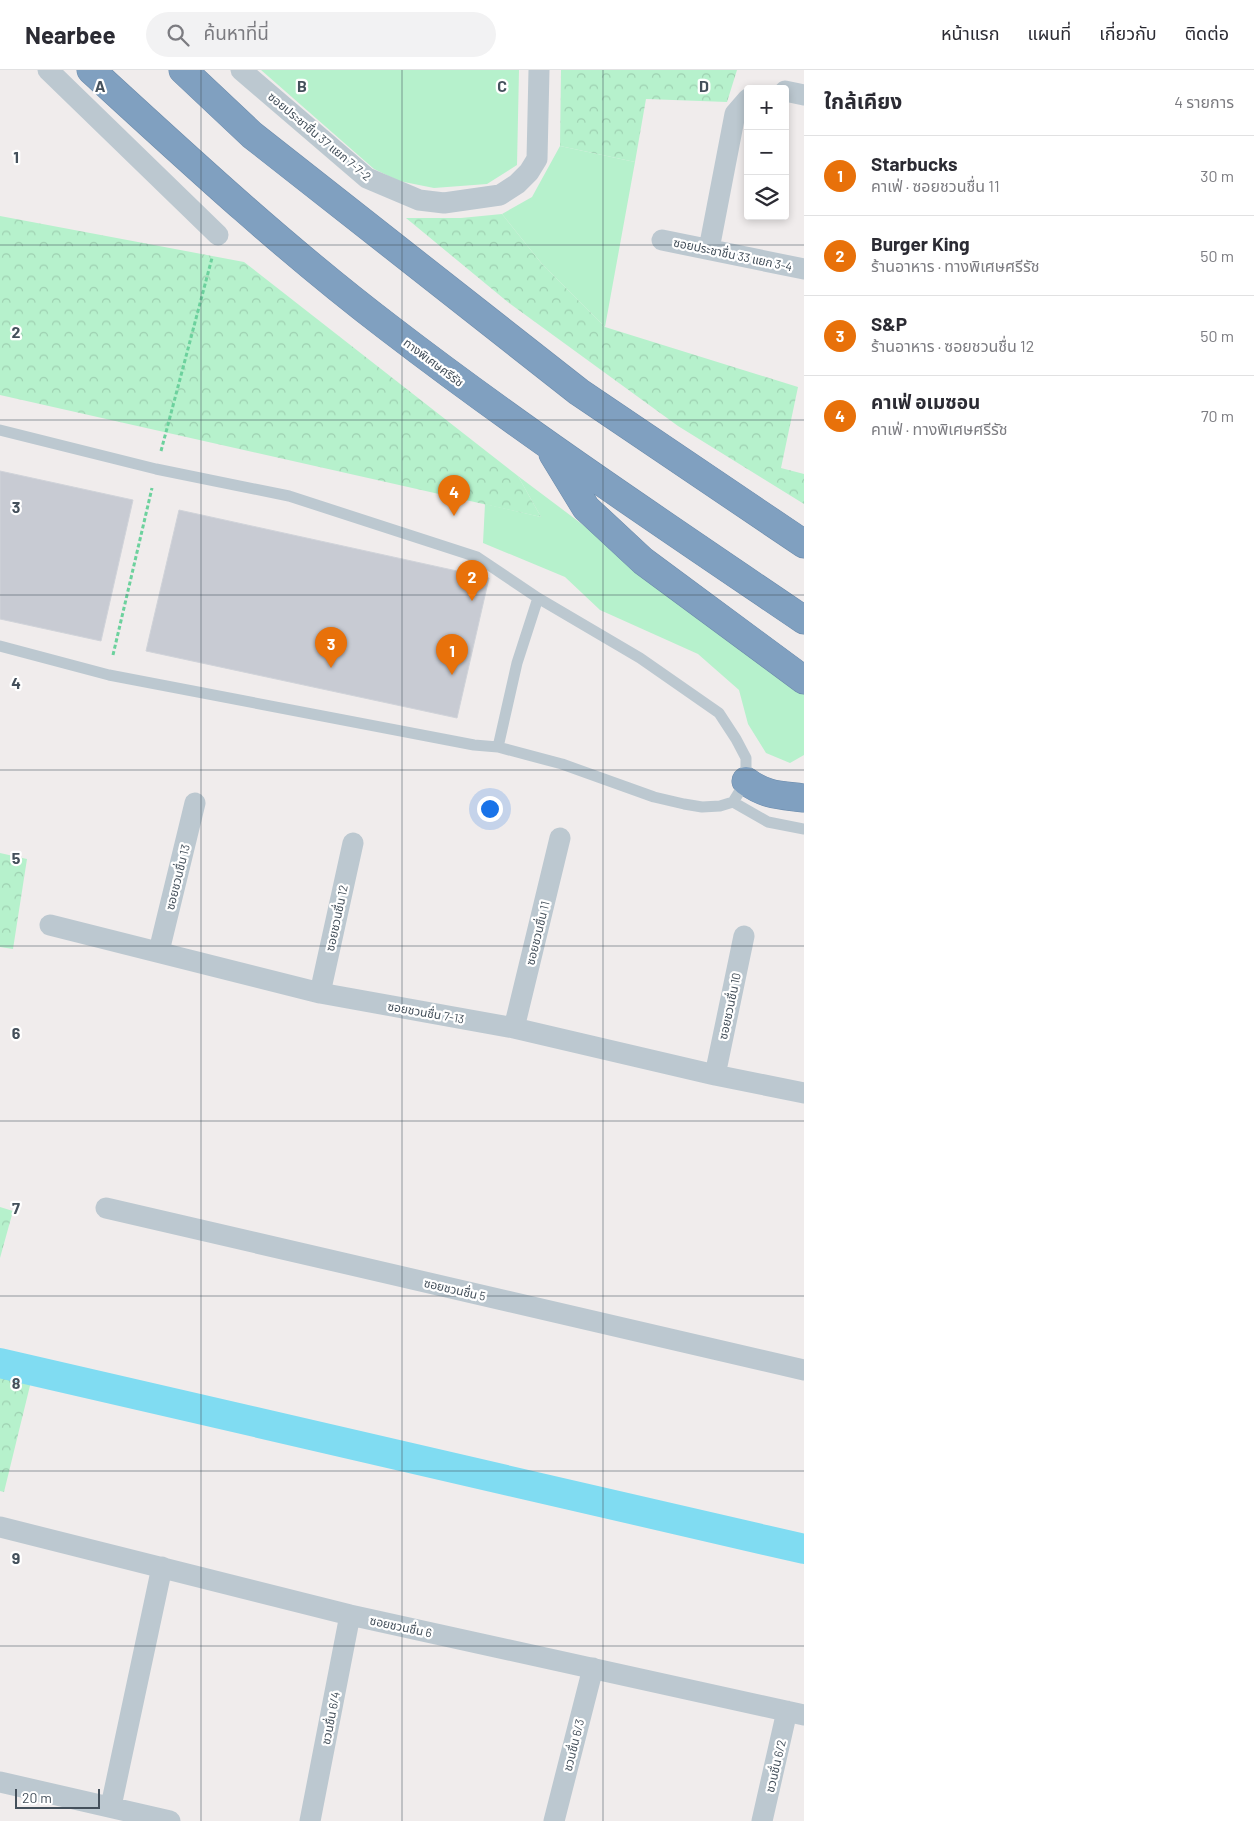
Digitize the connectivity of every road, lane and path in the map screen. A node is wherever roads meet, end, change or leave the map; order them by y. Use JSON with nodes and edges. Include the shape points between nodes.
{"nodes":[{"id":1,"x":48,"y":70,"type":"edge"},
{"id":2,"x":91,"y":70,"type":"edge"},
{"id":3,"x":183,"y":70,"type":"edge"},
{"id":4,"x":240,"y":70,"type":"edge"},
{"id":5,"x":540,"y":70,"type":"edge"},
{"id":6,"x":789,"y":92,"type":"edge"},
{"id":7,"x":804,"y":95,"type":"edge"},
{"id":8,"x":744,"y":103,"type":"edge"},
{"id":9,"x":218,"y":235,"type":"joint"},
{"id":10,"x":662,"y":240,"type":"dead end"},
{"id":11,"x":709,"y":249,"type":"junction"},
{"id":12,"x":804,"y":269,"type":"edge"},
{"id":13,"x":0,"y":430,"type":"edge"},
{"id":14,"x":542,"y":441,"type":"junction"},
{"id":15,"x":156,"y":469,"type":"junction"},
{"id":16,"x":804,"y":544,"type":"edge"},
{"id":17,"x":538,"y":598,"type":"junction"},
{"id":18,"x":804,"y":620,"type":"edge"},
{"id":19,"x":0,"y":646,"type":"edge"},
{"id":20,"x":109,"y":675,"type":"junction"},
{"id":21,"x":804,"y":680,"type":"edge"},
{"id":22,"x":498,"y":746,"type":"junction"},
{"id":23,"x":740,"y":792,"type":"junction"},
{"id":24,"x":804,"y":798,"type":"edge"},
{"id":25,"x":195,"y":803,"type":"dead end"},
{"id":26,"x":804,"y":829,"type":"edge"},
{"id":27,"x":560,"y":838,"type":"dead end"},
{"id":28,"x":353,"y":843,"type":"dead end"},
{"id":29,"x":50,"y":924,"type":"dead end"},
{"id":30,"x":744,"y":936,"type":"dead end"},
{"id":31,"x":159,"y":951,"type":"junction"},
{"id":32,"x":320,"y":993,"type":"junction"},
{"id":33,"x":514,"y":1028,"type":"junction"},
{"id":34,"x":715,"y":1075,"type":"junction"},
{"id":35,"x":804,"y":1093,"type":"edge"},
{"id":36,"x":106,"y":1208,"type":"dead end"},
{"id":37,"x":804,"y":1370,"type":"edge"},
{"id":38,"x":0,"y":1528,"type":"edge"},
{"id":39,"x":162,"y":1567,"type":"junction"},
{"id":40,"x":350,"y":1615,"type":"junction"},
{"id":41,"x":593,"y":1668,"type":"junction"},
{"id":42,"x":796,"y":1713,"type":"edge"},
{"id":43,"x":0,"y":1782,"type":"edge"},
{"id":44,"x":111,"y":1806,"type":"junction"},
{"id":45,"x":170,"y":1821,"type":"edge"},
{"id":46,"x":310,"y":1821,"type":"edge"},
{"id":47,"x":554,"y":1821,"type":"edge"},
{"id":48,"x":762,"y":1821,"type":"edge"}],
"edges":[{"from":1,"to":9,"type":"street"},
{"from":2,"to":14,"type":"highway","name":"ทางพิเศษศรีรัช","via":[[238,204],[388,327]]},
{"from":3,"to":16,"type":"highway","via":[[252,135],[579,392]]},
{"from":4,"to":5,"type":"street","name":"ซอยประชาชื่น 37 แยก 7-7-2","via":[[367,178],[420,200],[444,203],[500,195],[529,172],[537,159]]},
{"from":6,"to":7,"type":"street"},
{"from":8,"to":11,"type":"street","via":[[735,114]]},
{"from":9,"to":15,"type":"path"},
{"from":10,"to":11,"type":"street","name":"ซอยประชาชื่น 33 แยก 3-4"},
{"from":11,"to":12,"type":"street","name":"ซอยประชาชื่น 33 แยก 3-4"},
{"from":13,"to":15,"type":"lane"},
{"from":14,"to":18,"type":"highway","name":"ทางพิเศษศรีรัช"},
{"from":14,"to":21,"type":"highway","via":[[586,508],[642,561]]},
{"from":15,"to":17,"type":"lane","via":[[289,496],[477,557]]},
{"from":15,"to":20,"type":"path"},
{"from":17,"to":22,"type":"lane","via":[[516,663]]},
{"from":17,"to":23,"type":"lane","via":[[640,658],[719,713],[746,758]]},
{"from":19,"to":20,"type":"lane"},
{"from":20,"to":22,"type":"lane","via":[[474,745]]},
{"from":22,"to":23,"type":"lane","via":[[684,804],[720,806]]},
{"from":23,"to":24,"type":"highway","via":[[757,789],[771,795]]},
{"from":23,"to":26,"type":"lane","via":[[768,822]]},
{"from":25,"to":31,"type":"street","name":"ซอยชวนชื่น 13"},
{"from":27,"to":33,"type":"street","name":"ซอยชวนชื่น 11"},
{"from":28,"to":32,"type":"street","name":"ซอยชวนชื่น 12"},
{"from":29,"to":31,"type":"street","name":"ซอยชวนชื่น 7-13"},
{"from":30,"to":34,"type":"street","name":"ซอยชวนชื่น 10"},
{"from":31,"to":32,"type":"street","name":"ซอยชวนชื่น 7-13"},
{"from":32,"to":33,"type":"street","name":"ซอยชวนชื่น 7-13"},
{"from":33,"to":34,"type":"street","name":"ซอยชวนชื่น 7-13"},
{"from":34,"to":35,"type":"street","name":"ซอยชวนชื่น 7-13"},
{"from":36,"to":37,"type":"street","name":"ซอยชวนชื่น 5"},
{"from":38,"to":39,"type":"street","name":"ซอยชวนชื่น 6"},
{"from":39,"to":40,"type":"street","name":"ซอยชวนชื่น 6"},
{"from":39,"to":44,"type":"street"},
{"from":40,"to":41,"type":"street","name":"ซอยชวนชื่น 6"},
{"from":40,"to":46,"type":"street","name":"ชวนชื่น 6/4"},
{"from":41,"to":42,"type":"street","name":"ซอยชวนชื่น 6"},
{"from":41,"to":47,"type":"street","name":"ชวนชื่น 6/3"},
{"from":42,"to":48,"type":"street","name":"ชวนชื่น 6/2"},
{"from":43,"to":44,"type":"street"},
{"from":44,"to":45,"type":"street"}]}
